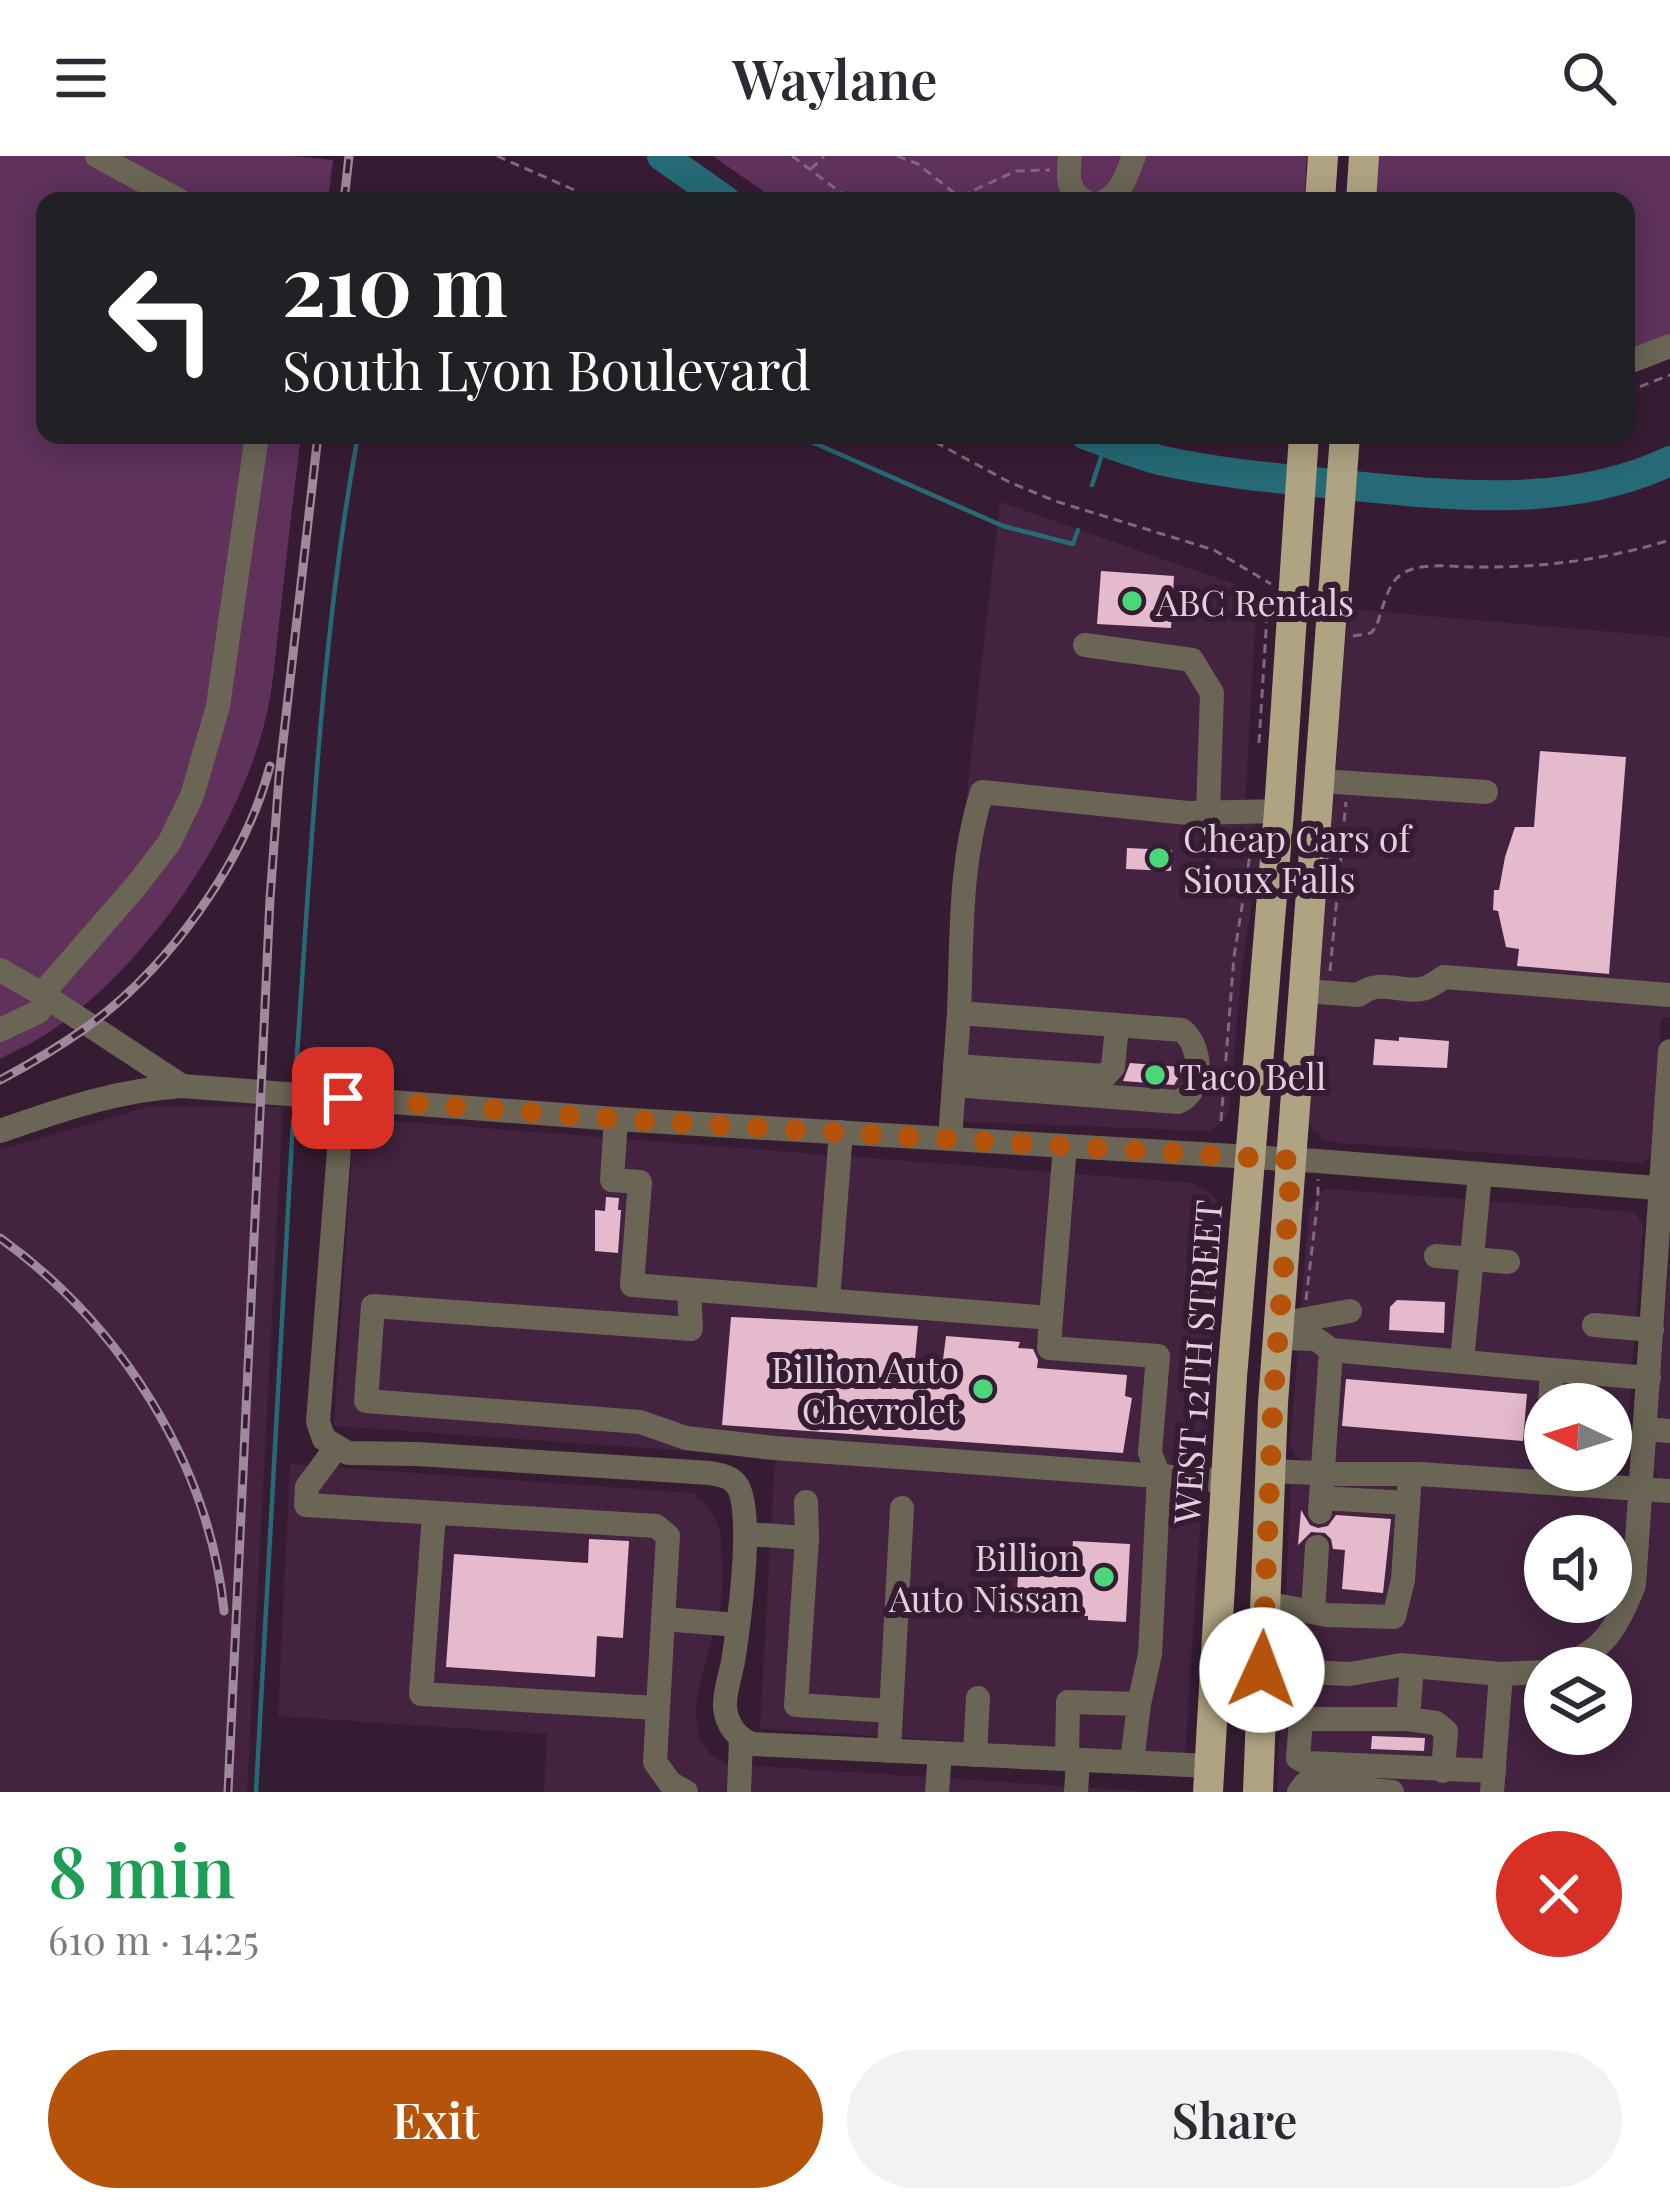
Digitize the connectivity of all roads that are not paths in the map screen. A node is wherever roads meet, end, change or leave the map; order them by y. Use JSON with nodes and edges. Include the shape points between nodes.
{"nodes":[{"id":1,"x":97,"y":156,"type":"edge"},
{"id":2,"x":1134,"y":156,"type":"edge"},
{"id":3,"x":1323,"y":156,"type":"edge"},
{"id":4,"x":1364,"y":156,"type":"edge"},
{"id":5,"x":163,"y":192,"type":"edge"},
{"id":6,"x":1117,"y":192,"type":"edge"},
{"id":7,"x":1321,"y":192,"type":"edge"},
{"id":8,"x":1362,"y":192,"type":"edge"},
{"id":9,"x":1670,"y":346,"type":"edge"},
{"id":10,"x":1635,"y":360,"type":"edge"},
{"id":11,"x":256,"y":444,"type":"edge"},
{"id":12,"x":1303,"y":444,"type":"edge"},
{"id":13,"x":1345,"y":444,"type":"edge"},
{"id":14,"x":1085,"y":645,"type":"dead end"},
{"id":15,"x":1321,"y":781,"type":"junction"},
{"id":16,"x":1486,"y":792,"type":"dead end"},
{"id":17,"x":1266,"y":812,"type":"junction"},
{"id":18,"x":1208,"y":813,"type":"junction"},
{"id":19,"x":0,"y":970,"type":"edge"},
{"id":20,"x":1306,"y":991,"type":"junction"},
{"id":21,"x":1670,"y":995,"type":"edge"},
{"id":22,"x":45,"y":996,"type":"junction"},
{"id":23,"x":959,"y":1013,"type":"junction"},
{"id":24,"x":1117,"y":1026,"type":"junction"},
{"id":25,"x":0,"y":1030,"type":"edge"},
{"id":26,"x":1670,"y":1051,"type":"edge"},
{"id":27,"x":955,"y":1076,"type":"junction"},
{"id":28,"x":182,"y":1086,"type":"junction"},
{"id":29,"x":343,"y":1098,"type":"junction"},
{"id":30,"x":616,"y":1119,"type":"junction"},
{"id":31,"x":0,"y":1131,"type":"edge"},
{"id":32,"x":841,"y":1132,"type":"junction"},
{"id":33,"x":950,"y":1139,"type":"junction"},
{"id":34,"x":1065,"y":1145,"type":"junction"},
{"id":35,"x":1250,"y":1156,"type":"junction"},
{"id":36,"x":1292,"y":1160,"type":"junction"},
{"id":37,"x":1480,"y":1174,"type":"junction"},
{"id":38,"x":1666,"y":1188,"type":"edge"},
{"id":39,"x":1436,"y":1256,"type":"dead end"},
{"id":40,"x":1472,"y":1259,"type":"junction"},
{"id":41,"x":1508,"y":1262,"type":"dead end"},
{"id":42,"x":689,"y":1291,"type":"junction"},
{"id":43,"x":828,"y":1300,"type":"junction"},
{"id":44,"x":1350,"y":1311,"type":"dead end"},
{"id":45,"x":1051,"y":1318,"type":"junction"},
{"id":46,"x":1594,"y":1325,"type":"dead end"},
{"id":47,"x":1652,"y":1330,"type":"junction"},
{"id":48,"x":1278,"y":1331,"type":"junction"},
{"id":49,"x":1331,"y":1350,"type":"junction"},
{"id":50,"x":1462,"y":1361,"type":"junction"},
{"id":51,"x":1552,"y":1370,"type":"junction"},
{"id":52,"x":1649,"y":1378,"type":"junction"},
{"id":53,"x":1551,"y":1383,"type":"edge"},
{"id":54,"x":1658,"y":1430,"type":"edge"},
{"id":55,"x":336,"y":1448,"type":"junction"},
{"id":56,"x":1270,"y":1471,"type":"junction"},
{"id":57,"x":1410,"y":1474,"type":"junction"},
{"id":58,"x":1159,"y":1476,"type":"junction"},
{"id":59,"x":1524,"y":1476,"type":"edge"},
{"id":60,"x":1227,"y":1481,"type":"junction"},
{"id":61,"x":1632,"y":1488,"type":"edge"},
{"id":62,"x":1641,"y":1489,"type":"junction"},
{"id":63,"x":1670,"y":1491,"type":"edge"},
{"id":64,"x":1321,"y":1494,"type":"junction"},
{"id":65,"x":806,"y":1502,"type":"dead end"},
{"id":66,"x":1408,"y":1503,"type":"junction"},
{"id":67,"x":902,"y":1508,"type":"dead end"},
{"id":68,"x":434,"y":1513,"type":"junction"},
{"id":69,"x":746,"y":1534,"type":"junction"},
{"id":70,"x":807,"y":1538,"type":"junction"},
{"id":71,"x":1317,"y":1547,"type":"dead end"},
{"id":72,"x":1265,"y":1603,"type":"junction"},
{"id":73,"x":1312,"y":1612,"type":"junction"},
{"id":74,"x":663,"y":1619,"type":"junction"},
{"id":75,"x":739,"y":1625,"type":"junction"},
{"id":76,"x":1598,"y":1647,"type":"edge"},
{"id":77,"x":1412,"y":1666,"type":"junction"},
{"id":78,"x":1262,"y":1670,"type":"junction"},
{"id":79,"x":1524,"y":1673,"type":"edge"},
{"id":80,"x":1501,"y":1674,"type":"junction"},
{"id":81,"x":978,"y":1698,"type":"dead end"},
{"id":82,"x":1139,"y":1704,"type":"junction"},
{"id":83,"x":657,"y":1708,"type":"junction"},
{"id":84,"x":891,"y":1712,"type":"junction"},
{"id":85,"x":1408,"y":1719,"type":"junction"},
{"id":86,"x":741,"y":1740,"type":"junction"},
{"id":87,"x":890,"y":1751,"type":"junction"},
{"id":88,"x":940,"y":1753,"type":"junction"},
{"id":89,"x":975,"y":1755,"type":"junction"},
{"id":90,"x":1072,"y":1760,"type":"junction"},
{"id":91,"x":1132,"y":1762,"type":"junction"},
{"id":92,"x":1443,"y":1771,"type":"junction"},
{"id":93,"x":1209,"y":1779,"type":"edge"},
{"id":94,"x":1493,"y":1782,"type":"edge"},
{"id":95,"x":1338,"y":1790,"type":"edge"},
{"id":96,"x":1378,"y":1791,"type":"edge"},
{"id":97,"x":686,"y":1792,"type":"edge"},
{"id":98,"x":739,"y":1792,"type":"edge"},
{"id":99,"x":938,"y":1792,"type":"edge"},
{"id":100,"x":1076,"y":1792,"type":"edge"},
{"id":101,"x":1258,"y":1792,"type":"edge"},
{"id":102,"x":1299,"y":1792,"type":"edge"}],
"edges":[{"from":1,"to":5,"type":"street"},
{"from":2,"to":6,"type":"street"},
{"from":3,"to":7,"type":"main road"},
{"from":4,"to":8,"type":"main road"},
{"from":9,"to":10,"type":"street"},
{"from":11,"to":22,"type":"street","via":[[218,706],[192,796],[169,843]]},
{"from":12,"to":17,"type":"main road","name":"WEST 12TH STREET","via":[[1282,583]]},
{"from":13,"to":15,"type":"main road"},
{"from":14,"to":18,"type":"street","via":[[1192,660],[1212,693]]},
{"from":15,"to":16,"type":"street"},
{"from":15,"to":20,"type":"main road"},
{"from":17,"to":18,"type":"street"},
{"from":17,"to":35,"type":"main road","name":"WEST 12TH STREET"},
{"from":18,"to":23,"type":"street","via":[[982,792],[964,882]]},
{"from":19,"to":22,"type":"street"},
{"from":20,"to":21,"type":"street","via":[[1424,989],[1444,977]]},
{"from":20,"to":36,"type":"main road"},
{"from":22,"to":25,"type":"street","via":[[38,1012]]},
{"from":22,"to":28,"type":"street"},
{"from":23,"to":24,"type":"street"},
{"from":23,"to":27,"type":"street"},
{"from":24,"to":27,"type":"street","via":[[1105,1076]]},
{"from":24,"to":27,"type":"street","via":[[1191,1037],[1196,1080],[1186,1100]]},
{"from":26,"to":38,"type":"street"},
{"from":27,"to":33,"type":"street"},
{"from":28,"to":29,"type":"street"},
{"from":28,"to":31,"type":"street","via":[[99,1098]]},
{"from":29,"to":30,"type":"street"},
{"from":29,"to":55,"type":"street","via":[[317,1422]]},
{"from":30,"to":32,"type":"street"},
{"from":30,"to":42,"type":"street","via":[[612,1180],[640,1182],[632,1285]]},
{"from":32,"to":33,"type":"street"},
{"from":32,"to":43,"type":"street"},
{"from":33,"to":34,"type":"street"},
{"from":34,"to":35,"type":"street"},
{"from":34,"to":45,"type":"street"},
{"from":35,"to":36,"type":"street"},
{"from":35,"to":60,"type":"main road","name":"WEST 12TH STREET"},
{"from":36,"to":37,"type":"street"},
{"from":36,"to":48,"type":"main road"},
{"from":37,"to":38,"type":"street"},
{"from":37,"to":40,"type":"street"},
{"from":38,"to":47,"type":"street"},
{"from":39,"to":40,"type":"street"},
{"from":40,"to":41,"type":"street"},
{"from":40,"to":50,"type":"street"},
{"from":42,"to":43,"type":"street"},
{"from":42,"to":58,"type":"street","via":[[691,1329],[374,1306],[366,1401],[640,1422],[686,1438],[774,1448]]},
{"from":43,"to":45,"type":"street"},
{"from":44,"to":48,"type":"street"},
{"from":45,"to":58,"type":"street","via":[[1048,1348],[1158,1356],[1150,1453]]},
{"from":46,"to":47,"type":"street"},
{"from":47,"to":52,"type":"street"},
{"from":48,"to":49,"type":"street"},
{"from":48,"to":56,"type":"main road"},
{"from":49,"to":50,"type":"street"},
{"from":49,"to":64,"type":"street"},
{"from":50,"to":51,"type":"street"},
{"from":51,"to":52,"type":"street"},
{"from":51,"to":53,"type":"street"},
{"from":52,"to":54,"type":"street"},
{"from":54,"to":62,"type":"street"},
{"from":55,"to":68,"type":"street","via":[[308,1487],[306,1505]]},
{"from":55,"to":69,"type":"street","via":[[725,1476],[738,1485]]},
{"from":56,"to":64,"type":"street"},
{"from":56,"to":72,"type":"main road"},
{"from":57,"to":59,"type":"street"},
{"from":57,"to":64,"type":"street"},
{"from":57,"to":66,"type":"street"},
{"from":58,"to":60,"type":"street"},
{"from":58,"to":82,"type":"street","via":[[1150,1654]]},
{"from":60,"to":93,"type":"main road","name":"WEST 12TH STREET"},
{"from":61,"to":62,"type":"street"},
{"from":62,"to":63,"type":"street"},
{"from":62,"to":76,"type":"street","via":[[1634,1585]]},
{"from":64,"to":66,"type":"street"},
{"from":65,"to":70,"type":"street"},
{"from":66,"to":73,"type":"street","via":[[1394,1617]]},
{"from":67,"to":84,"type":"street"},
{"from":68,"to":74,"type":"street","via":[[656,1526],[668,1536]]},
{"from":68,"to":83,"type":"street","via":[[421,1694]]},
{"from":69,"to":70,"type":"street"},
{"from":69,"to":75,"type":"street"},
{"from":70,"to":84,"type":"street","via":[[796,1705]]},
{"from":71,"to":73,"type":"street"},
{"from":72,"to":73,"type":"street"},
{"from":72,"to":78,"type":"main road"},
{"from":74,"to":75,"type":"street"},
{"from":74,"to":83,"type":"street"},
{"from":75,"to":86,"type":"street","via":[[725,1708]]},
{"from":77,"to":78,"type":"street","via":[[1350,1674]]},
{"from":77,"to":80,"type":"street"},
{"from":77,"to":85,"type":"street"},
{"from":78,"to":101,"type":"main road"},
{"from":79,"to":80,"type":"street"},
{"from":80,"to":94,"type":"street"},
{"from":81,"to":89,"type":"street"},
{"from":82,"to":90,"type":"street","via":[[1069,1702]]},
{"from":82,"to":91,"type":"street"},
{"from":83,"to":97,"type":"street","via":[[655,1762]]},
{"from":84,"to":87,"type":"street"},
{"from":85,"to":92,"type":"street","via":[[1446,1731]]},
{"from":85,"to":92,"type":"street","via":[[1300,1719],[1298,1758]]},
{"from":86,"to":87,"type":"street"},
{"from":86,"to":98,"type":"street"},
{"from":87,"to":88,"type":"street"},
{"from":88,"to":89,"type":"street"},
{"from":88,"to":99,"type":"street"},
{"from":89,"to":90,"type":"street"},
{"from":90,"to":91,"type":"street"},
{"from":90,"to":100,"type":"street"},
{"from":91,"to":93,"type":"street"},
{"from":92,"to":94,"type":"street"},
{"from":95,"to":96,"type":"street","via":[[1344,1784]]},
{"from":95,"to":102,"type":"street","via":[[1304,1784]]}]}
